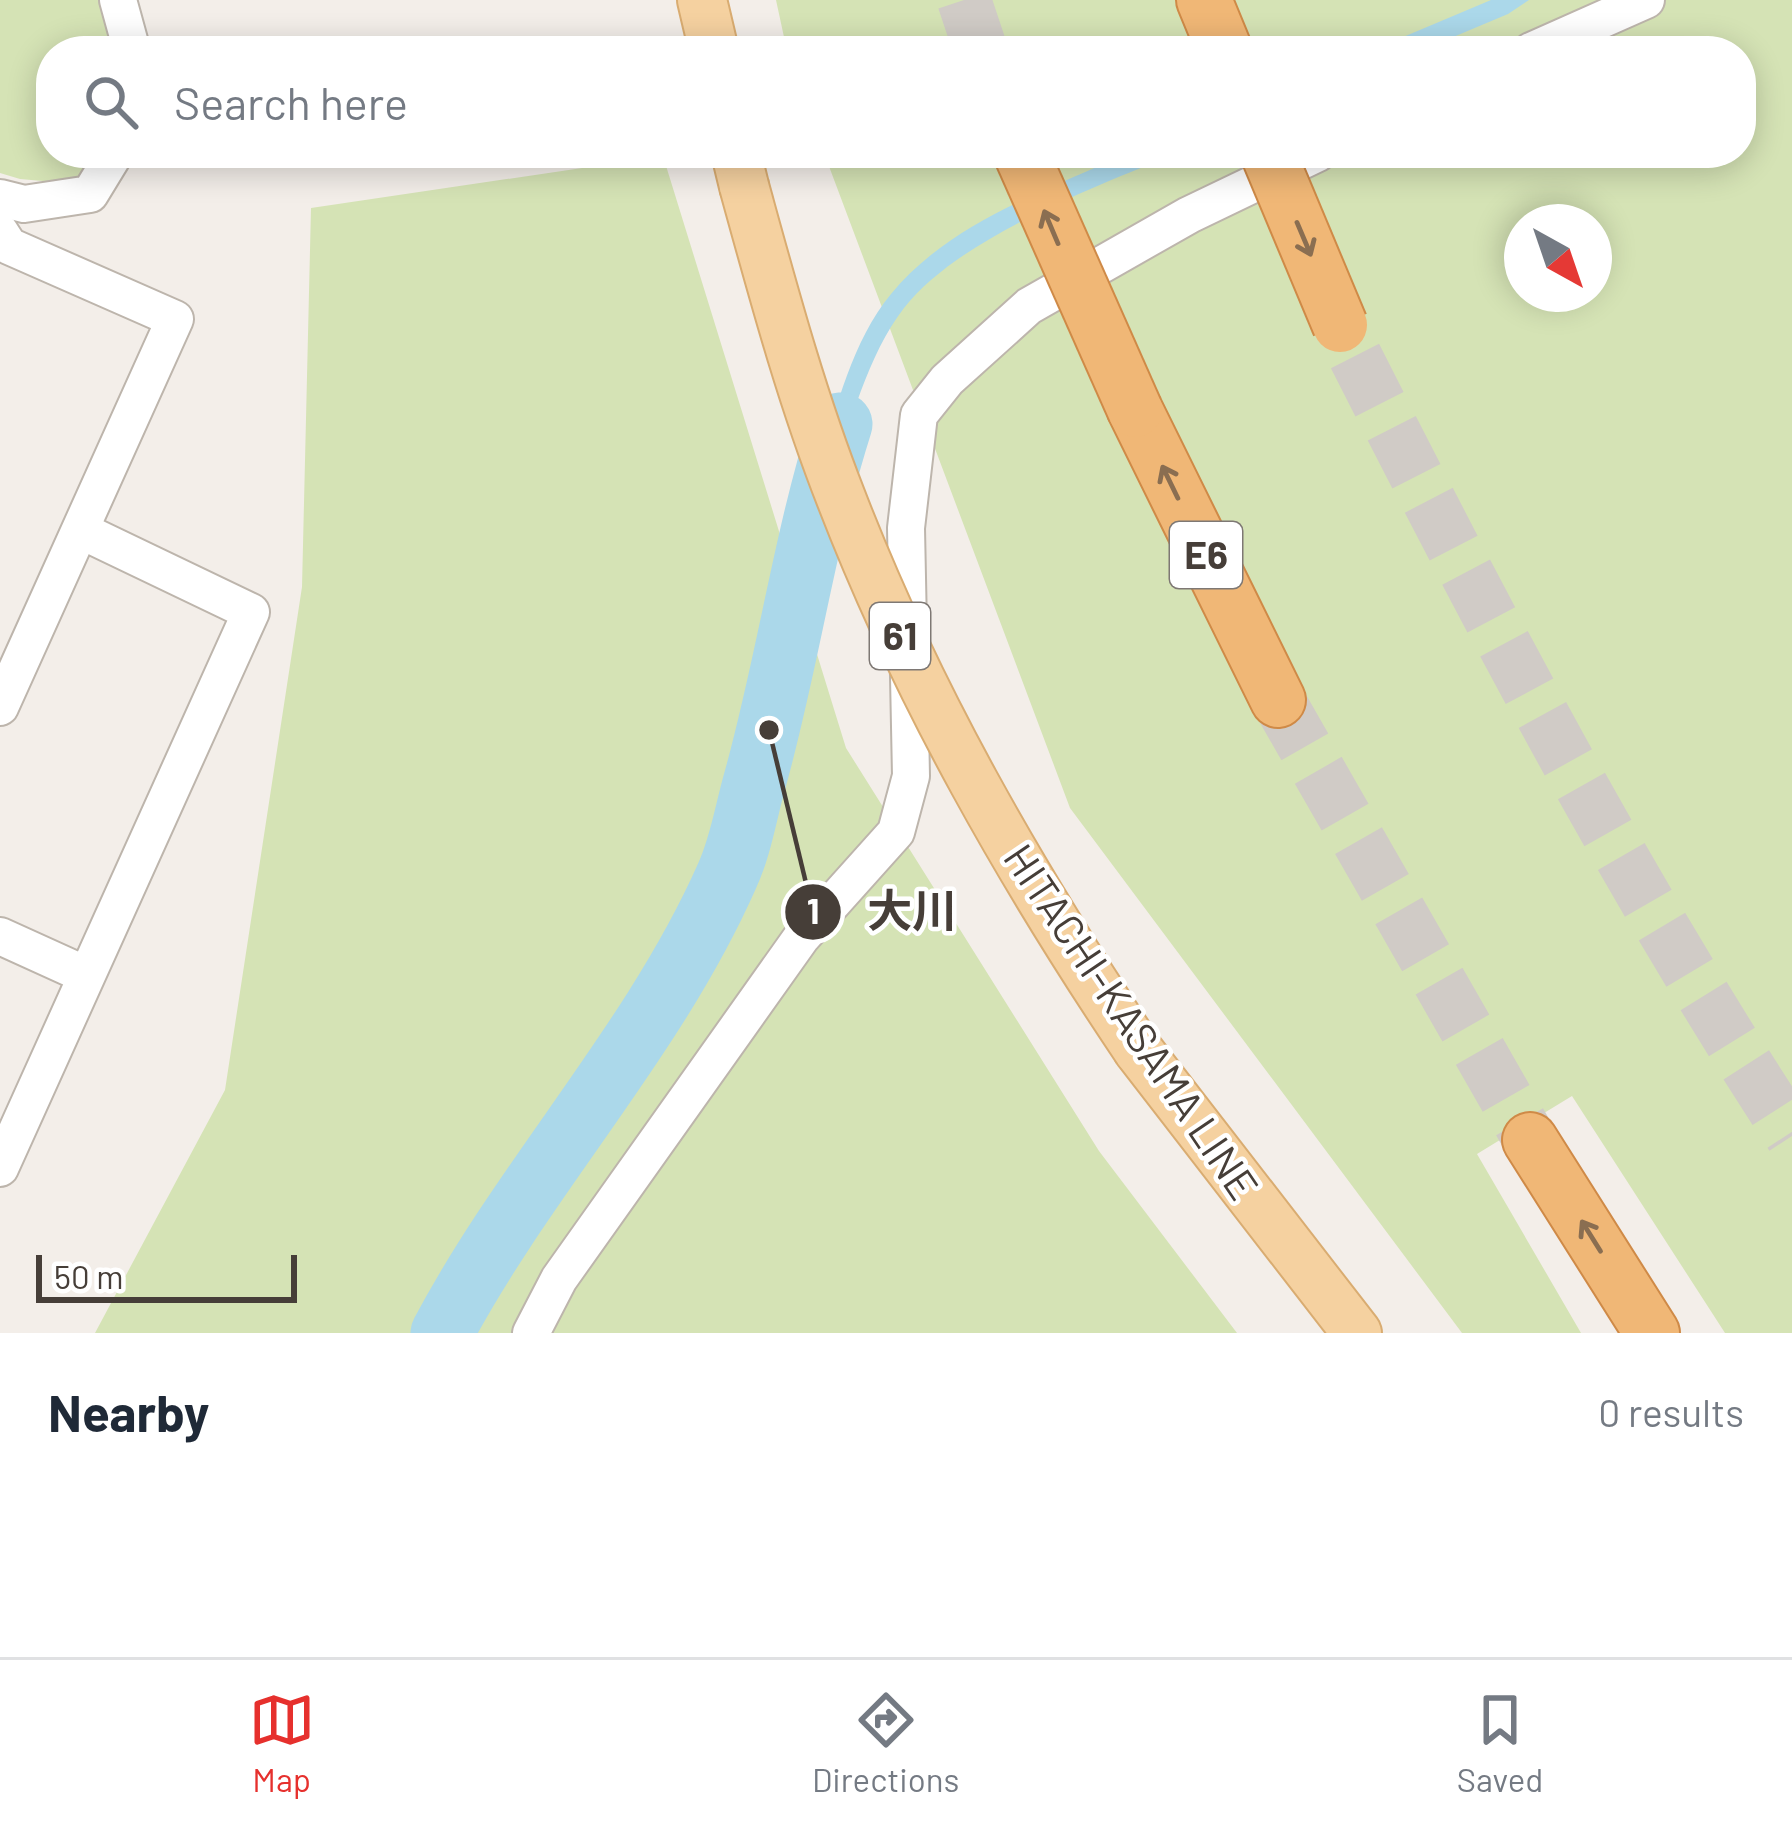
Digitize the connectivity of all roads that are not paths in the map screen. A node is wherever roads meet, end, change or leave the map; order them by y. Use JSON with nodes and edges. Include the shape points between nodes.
{"nodes":[{"id":1,"x":118,"y":0,"type":"edge"},
{"id":2,"x":702,"y":0,"type":"edge"},
{"id":3,"x":1646,"y":0,"type":"edge"},
{"id":4,"x":128,"y":36,"type":"edge"},
{"id":5,"x":710,"y":36,"type":"edge"},
{"id":6,"x":1565,"y":36,"type":"edge"},
{"id":7,"x":106,"y":168,"type":"edge"},
{"id":8,"x":1028,"y":168,"type":"edge"},
{"id":9,"x":1274,"y":168,"type":"edge"},
{"id":10,"x":1287,"y":168,"type":"edge"},
{"id":11,"x":740,"y":169,"type":"edge"},
{"id":12,"x":0,"y":197,"type":"edge"},
{"id":13,"x":3,"y":248,"type":"edge"},
{"id":14,"x":1347,"y":340,"type":"tunnel mouth"},
{"id":15,"x":82,"y":531,"type":"junction"},
{"id":16,"x":1278,"y":700,"type":"tunnel mouth"},
{"id":17,"x":0,"y":707,"type":"edge"},
{"id":18,"x":0,"y":936,"type":"edge"},
{"id":19,"x":86,"y":975,"type":"junction"},
{"id":20,"x":1530,"y":1140,"type":"tunnel mouth"},
{"id":21,"x":0,"y":1168,"type":"edge"},
{"id":22,"x":531,"y":1333,"type":"edge"},
{"id":23,"x":1357,"y":1333,"type":"edge"},
{"id":24,"x":1652,"y":1333,"type":"edge"}],
"edges":[{"from":1,"to":4,"type":"street"},
{"from":2,"to":5,"type":"main road"},
{"from":3,"to":6,"type":"street"},
{"from":7,"to":12,"type":"street","via":[[90,194],[24,204]]},
{"from":16,"to":8,"type":"highway","number":"E6","one_way":true,"bridge":true},
{"from":9,"to":14,"type":"highway","one_way":true,"bridge":true},
{"from":10,"to":22,"type":"street","via":[[1029,306],[919,415],[907,528],[910,776],[896,832],[801,938],[559,1279]]},
{"from":11,"to":23,"type":"main road","name":"HITACHI-KASAMA LINE","number":"61","bridge":true,"via":[[811,417],[890,615],[972,782],[1138,1050]]},
{"from":13,"to":15,"type":"street","via":[[175,319]]},
{"from":15,"to":17,"type":"street"},
{"from":15,"to":19,"type":"street","via":[[251,611]]},
{"from":18,"to":19,"type":"street"},
{"from":19,"to":21,"type":"street"},
{"from":24,"to":20,"type":"highway","one_way":true}]}
